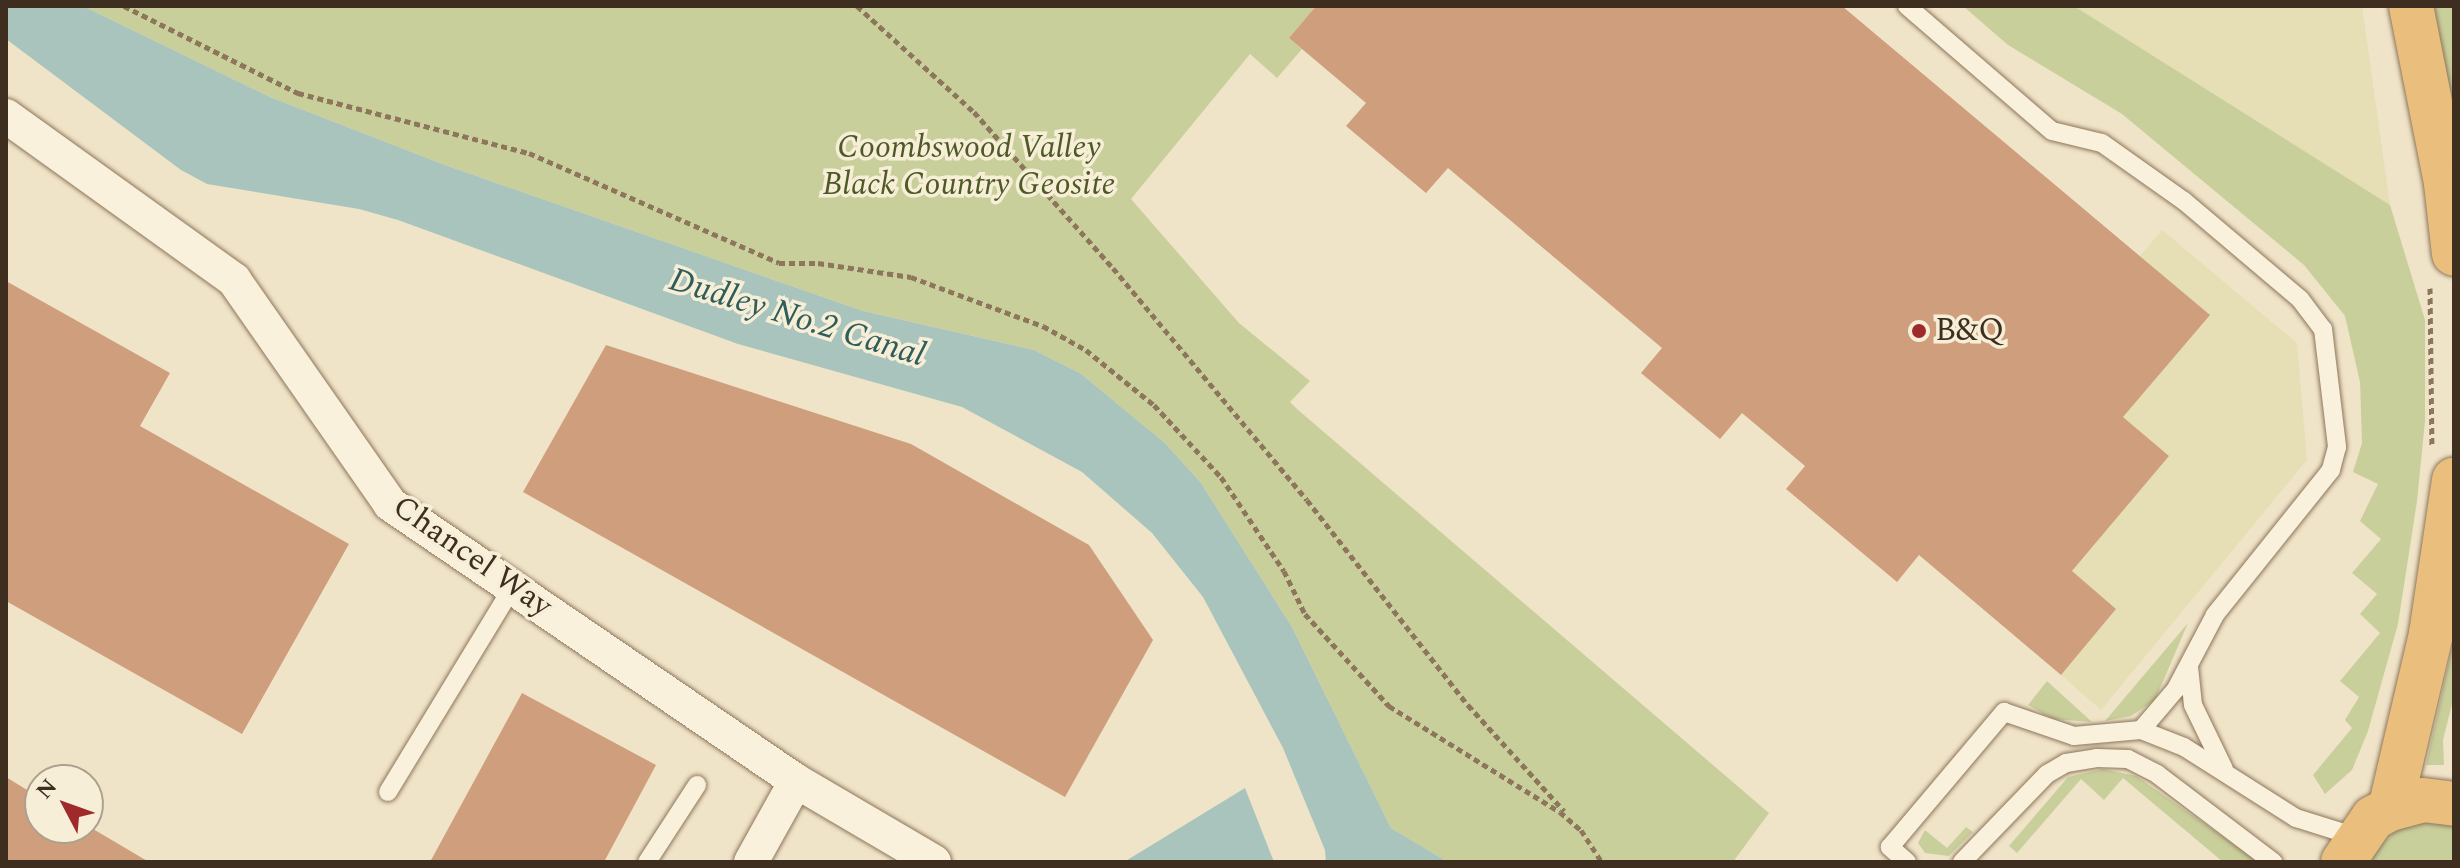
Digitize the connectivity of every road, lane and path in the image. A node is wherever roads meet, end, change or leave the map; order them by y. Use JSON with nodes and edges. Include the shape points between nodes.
{"nodes":[{"id":1,"x":124,"y":6,"type":"edge"},
{"id":2,"x":857,"y":6,"type":"edge"},
{"id":3,"x":1907,"y":6,"type":"edge"},
{"id":4,"x":2411,"y":6,"type":"edge"},
{"id":5,"x":6,"y":116,"type":"edge"},
{"id":6,"x":2442,"y":268,"type":"edge"},
{"id":7,"x":2443,"y":466,"type":"edge"},
{"id":8,"x":512,"y":588,"type":"junction"},
{"id":9,"x":2189,"y":667,"type":"junction"},
{"id":10,"x":2141,"y":730,"type":"junction"},
{"id":11,"x":2225,"y":770,"type":"junction"},
{"id":12,"x":796,"y":781,"type":"junction"},
{"id":13,"x":697,"y":785,"type":"dead end"},
{"id":14,"x":388,"y":792,"type":"dead end"},
{"id":15,"x":2454,"y":804,"type":"edge"},
{"id":16,"x":1581,"y":830,"type":"junction"},
{"id":17,"x":2366,"y":834,"type":"edge"},
{"id":18,"x":647,"y":862,"type":"edge"},
{"id":19,"x":751,"y":862,"type":"edge"},
{"id":20,"x":934,"y":862,"type":"edge"},
{"id":21,"x":1602,"y":862,"type":"edge"},
{"id":22,"x":1907,"y":862,"type":"edge"},
{"id":23,"x":1962,"y":862,"type":"edge"},
{"id":24,"x":2273,"y":862,"type":"edge"}],
"edges":[{"from":1,"to":16,"type":"path","via":[[298,93],[529,153],[779,263],[843,265],[911,277],[1043,326],[1086,350],[1154,405],[1221,477],[1284,571],[1305,614],[1389,706],[1533,792]]},
{"from":2,"to":16,"type":"path","via":[[974,112],[1113,268],[1307,500],[1468,705]]},
{"from":3,"to":9,"type":"lane","via":[[2052,131],[2102,143],[2184,201],[2300,299],[2323,329],[2337,447],[2331,470],[2215,615]]},
{"from":4,"to":6,"type":"highway","via":[[2446,183]]},
{"from":5,"to":8,"type":"street","name":"Chancel Way","via":[[234,280],[390,504]]},
{"from":6,"to":7,"type":"path"},
{"from":7,"to":17,"type":"highway","via":[[2431,634]]},
{"from":8,"to":12,"type":"street","name":"Chancel Way"},
{"from":8,"to":14,"type":"lane"},
{"from":9,"to":10,"type":"lane"},
{"from":9,"to":11,"type":"lane","via":[[2193,705]]},
{"from":10,"to":11,"type":"lane"},
{"from":10,"to":22,"type":"lane","via":[[2074,736],[2004,712],[1890,847]]},
{"from":11,"to":17,"type":"lane","via":[[2296,818],[2347,834]]},
{"from":12,"to":19,"type":"street"},
{"from":12,"to":20,"type":"street","name":"Chancel Way"},
{"from":13,"to":18,"type":"lane"},
{"from":15,"to":17,"type":"highway","via":[[2423,800]]},
{"from":16,"to":21,"type":"path"},
{"from":23,"to":24,"type":"lane","via":[[2047,774],[2066,763],[2097,758],[2128,759],[2157,774]]}]}
